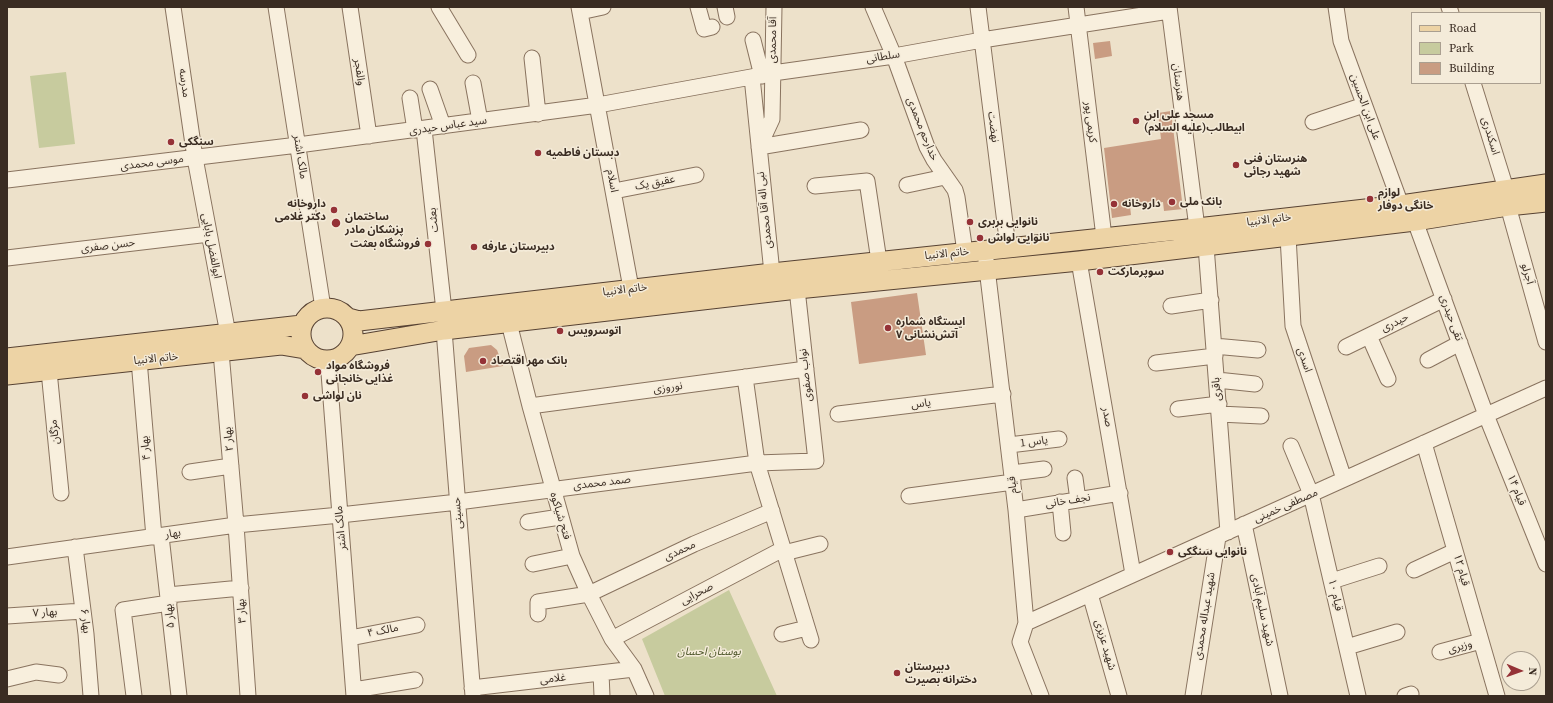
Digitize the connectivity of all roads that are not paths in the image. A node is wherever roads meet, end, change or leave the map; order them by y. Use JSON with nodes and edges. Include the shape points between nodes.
{"nodes":[{"id":1,"x":173,"y":7,"type":"edge"},
{"id":2,"x":276,"y":7,"type":"edge"},
{"id":3,"x":350,"y":7,"type":"edge"},
{"id":4,"x":439,"y":7,"type":"edge"},
{"id":5,"x":603,"y":7,"type":"edge"},
{"id":6,"x":698,"y":7,"type":"edge"},
{"id":7,"x":774,"y":7,"type":"edge"},
{"id":8,"x":873,"y":7,"type":"edge"},
{"id":9,"x":978,"y":7,"type":"edge"},
{"id":10,"x":1076,"y":7,"type":"edge"},
{"id":11,"x":1336,"y":7,"type":"edge"},
{"id":12,"x":1169,"y":9,"type":"edge"},
{"id":13,"x":579,"y":10,"type":"edge"},
{"id":14,"x":1078,"y":25,"type":"junction"},
{"id":15,"x":712,"y":27,"type":"dead end"},
{"id":16,"x":753,"y":40,"type":"dead end"},
{"id":17,"x":982,"y":40,"type":"junction"},
{"id":18,"x":468,"y":55,"type":"dead end"},
{"id":19,"x":894,"y":56,"type":"junction"},
{"id":20,"x":532,"y":58,"type":"dead end"},
{"id":21,"x":762,"y":75,"type":"junction"},
{"id":22,"x":473,"y":83,"type":"dead end"},
{"id":23,"x":1473,"y":84,"type":"edge"},
{"id":24,"x":430,"y":89,"type":"dead end"},
{"id":25,"x":410,"y":98,"type":"dead end"},
{"id":26,"x":598,"y":105,"type":"junction"},
{"id":27,"x":1364,"y":105,"type":"junction"},
{"id":28,"x":538,"y":114,"type":"junction"},
{"id":29,"x":480,"y":121,"type":"junction"},
{"id":30,"x":1313,"y":122,"type":"dead end"},
{"id":31,"x":443,"y":126,"type":"junction"},
{"id":32,"x":420,"y":129,"type":"junction"},
{"id":33,"x":861,"y":130,"type":"dead end"},
{"id":34,"x":369,"y":136,"type":"junction"},
{"id":35,"x":298,"y":145,"type":"junction"},
{"id":36,"x":759,"y":147,"type":"junction"},
{"id":37,"x":195,"y":158,"type":"junction"},
{"id":38,"x":696,"y":175,"type":"dead end"},
{"id":39,"x":945,"y":177,"type":"junction"},
{"id":40,"x":7,"y":180,"type":"edge"},
{"id":41,"x":907,"y":184,"type":"dead end"},
{"id":42,"x":1546,"y":184,"type":"edge"},
{"id":43,"x":815,"y":186,"type":"dead end"},
{"id":44,"x":614,"y":191,"type":"junction"},
{"id":45,"x":1507,"y":197,"type":"junction"},
{"id":46,"x":1546,"y":202,"type":"edge"},
{"id":47,"x":1401,"y":205,"type":"junction"},
{"id":48,"x":1415,"y":221,"type":"junction"},
{"id":49,"x":1197,"y":228,"type":"junction"},
{"id":50,"x":209,"y":234,"type":"junction"},
{"id":51,"x":1288,"y":236,"type":"junction"},
{"id":52,"x":1104,"y":237,"type":"junction"},
{"id":53,"x":1206,"y":246,"type":"junction"},
{"id":54,"x":1008,"y":247,"type":"junction"},
{"id":55,"x":985,"y":250,"type":"junction"},
{"id":56,"x":965,"y":252,"type":"junction"},
{"id":57,"x":7,"y":258,"type":"edge"},
{"id":58,"x":878,"y":261,"type":"junction"},
{"id":59,"x":1079,"y":261,"type":"junction"},
{"id":60,"x":988,"y":269,"type":"junction"},
{"id":61,"x":772,"y":273,"type":"junction"},
{"id":62,"x":797,"y":289,"type":"junction"},
{"id":63,"x":633,"y":298,"type":"junction"},
{"id":64,"x":1444,"y":299,"type":"junction"},
{"id":65,"x":1211,"y":300,"type":"junction"},
{"id":66,"x":1171,"y":306,"type":"dead end"},
{"id":67,"x":323,"y":308,"type":"junction"},
{"id":68,"x":444,"y":311,"type":"junction"},
{"id":69,"x":348,"y":318,"type":"junction"},
{"id":70,"x":509,"y":323,"type":"junction"},
{"id":71,"x":302,"y":325,"type":"junction"},
{"id":72,"x":444,"y":330,"type":"junction"},
{"id":73,"x":228,"y":334,"type":"junction"},
{"id":74,"x":1368,"y":336,"type":"junction"},
{"id":75,"x":1546,"y":342,"type":"edge"},
{"id":76,"x":1460,"y":343,"type":"junction"},
{"id":77,"x":350,"y":346,"type":"junction"},
{"id":78,"x":1346,"y":346,"type":"dead end"},
{"id":79,"x":305,"y":348,"type":"junction"},
{"id":80,"x":1258,"y":350,"type":"dead end"},
{"id":81,"x":1215,"y":351,"type":"junction"},
{"id":82,"x":221,"y":352,"type":"junction"},
{"id":83,"x":7,"y":358,"type":"edge"},
{"id":84,"x":139,"y":360,"type":"junction"},
{"id":85,"x":328,"y":360,"type":"junction"},
{"id":86,"x":1428,"y":360,"type":"dead end"},
{"id":87,"x":1156,"y":363,"type":"dead end"},
{"id":88,"x":806,"y":370,"type":"junction"},
{"id":89,"x":49,"y":371,"type":"junction"},
{"id":90,"x":7,"y":375,"type":"edge"},
{"id":91,"x":745,"y":377,"type":"junction"},
{"id":92,"x":1388,"y":379,"type":"dead end"},
{"id":93,"x":1217,"y":380,"type":"junction"},
{"id":94,"x":1256,"y":384,"type":"dead end"},
{"id":95,"x":1546,"y":388,"type":"edge"},
{"id":96,"x":1003,"y":394,"type":"junction"},
{"id":97,"x":530,"y":406,"type":"junction"},
{"id":98,"x":1178,"y":408,"type":"dead end"},
{"id":99,"x":1219,"y":409,"type":"junction"},
{"id":100,"x":838,"y":414,"type":"dead end"},
{"id":101,"x":1261,"y":416,"type":"dead end"},
{"id":102,"x":1486,"y":416,"type":"junction"},
{"id":103,"x":1059,"y":439,"type":"dead end"},
{"id":104,"x":1424,"y":443,"type":"junction"},
{"id":105,"x":1009,"y":445,"type":"junction"},
{"id":106,"x":1291,"y":446,"type":"dead end"},
{"id":107,"x":816,"y":461,"type":"joint"},
{"id":108,"x":757,"y":463,"type":"junction"},
{"id":109,"x":231,"y":466,"type":"junction"},
{"id":110,"x":1044,"y":469,"type":"dead end"},
{"id":111,"x":190,"y":472,"type":"dead end"},
{"id":112,"x":1012,"y":478,"type":"junction"},
{"id":113,"x":1075,"y":478,"type":"dead end"},
{"id":114,"x":1344,"y":479,"type":"junction"},
{"id":115,"x":552,"y":489,"type":"junction"},
{"id":116,"x":61,"y":493,"type":"dead end"},
{"id":117,"x":1120,"y":493,"type":"junction"},
{"id":118,"x":1311,"y":494,"type":"junction"},
{"id":119,"x":909,"y":496,"type":"dead end"},
{"id":120,"x":1078,"y":500,"type":"junction"},
{"id":121,"x":458,"y":502,"type":"junction"},
{"id":122,"x":1060,"y":502,"type":"junction"},
{"id":123,"x":1016,"y":510,"type":"junction"},
{"id":124,"x":772,"y":511,"type":"junction"},
{"id":125,"x":340,"y":516,"type":"junction"},
{"id":126,"x":560,"y":517,"type":"junction"},
{"id":127,"x":528,"y":522,"type":"dead end"},
{"id":128,"x":1244,"y":524,"type":"junction"},
{"id":129,"x":236,"y":525,"type":"junction"},
{"id":130,"x":1063,"y":533,"type":"dead end"},
{"id":131,"x":1223,"y":534,"type":"junction"},
{"id":132,"x":158,"y":536,"type":"junction"},
{"id":133,"x":820,"y":544,"type":"dead end"},
{"id":134,"x":74,"y":547,"type":"junction"},
{"id":135,"x":784,"y":551,"type":"junction"},
{"id":136,"x":1455,"y":552,"type":"junction"},
{"id":137,"x":572,"y":556,"type":"junction"},
{"id":138,"x":7,"y":557,"type":"edge"},
{"id":139,"x":532,"y":564,"type":"dead end"},
{"id":140,"x":1546,"y":564,"type":"edge"},
{"id":141,"x":1379,"y":566,"type":"dead end"},
{"id":142,"x":1414,"y":570,"type":"dead end"},
{"id":143,"x":1134,"y":574,"type":"junction"},
{"id":144,"x":1332,"y":581,"type":"junction"},
{"id":145,"x":241,"y":588,"type":"junction"},
{"id":146,"x":589,"y":594,"type":"junction"},
{"id":147,"x":1090,"y":594,"type":"junction"},
{"id":148,"x":169,"y":599,"type":"junction"},
{"id":149,"x":83,"y":611,"type":"junction"},
{"id":150,"x":538,"y":614,"type":"dead end"},
{"id":151,"x":7,"y":616,"type":"edge"},
{"id":152,"x":1026,"y":623,"type":"junction"},
{"id":153,"x":417,"y":625,"type":"dead end"},
{"id":154,"x":1397,"y":632,"type":"dead end"},
{"id":155,"x":782,"y":634,"type":"dead end"},
{"id":156,"x":350,"y":638,"type":"junction"},
{"id":157,"x":612,"y":639,"type":"junction"},
{"id":158,"x":1481,"y":641,"type":"junction"},
{"id":159,"x":1347,"y":647,"type":"junction"},
{"id":160,"x":1440,"y":652,"type":"dead end"},
{"id":161,"x":634,"y":669,"type":"junction"},
{"id":162,"x":601,"y":673,"type":"junction"},
{"id":163,"x":59,"y":675,"type":"dead end"},
{"id":164,"x":7,"y":679,"type":"edge"},
{"id":165,"x":415,"y":680,"type":"dead end"},
{"id":166,"x":472,"y":692,"type":"edge"},
{"id":167,"x":354,"y":693,"type":"edge"},
{"id":168,"x":91,"y":696,"type":"edge"},
{"id":169,"x":134,"y":696,"type":"edge"},
{"id":170,"x":179,"y":696,"type":"edge"},
{"id":171,"x":248,"y":696,"type":"edge"},
{"id":172,"x":602,"y":696,"type":"edge"},
{"id":173,"x":646,"y":696,"type":"edge"},
{"id":174,"x":1041,"y":696,"type":"edge"},
{"id":175,"x":1119,"y":696,"type":"edge"},
{"id":176,"x":1193,"y":696,"type":"edge"},
{"id":177,"x":1280,"y":696,"type":"edge"},
{"id":178,"x":1358,"y":696,"type":"edge"},
{"id":179,"x":1497,"y":696,"type":"edge"}],
"edges":[{"from":1,"to":37,"type":"street","name":"مدرسه"},
{"from":2,"to":35,"type":"street","name":"مالک اشتر"},
{"from":3,"to":34,"type":"street","name":"والفجر"},
{"from":4,"to":18,"type":"street"},
{"from":5,"to":13,"type":"street"},
{"from":6,"to":15,"type":"street","via":[[704,29]]},
{"from":7,"to":21,"type":"street","name":"آقا محمدی"},
{"from":8,"to":19,"type":"street","name":"خدارحم محمدی"},
{"from":9,"to":17,"type":"street","name":"نهضت"},
{"from":10,"to":14,"type":"street","name":"کریمی پور"},
{"from":11,"to":27,"type":"street","name":"علی ابن الحسین","via":[[1341,41]]},
{"from":12,"to":14,"type":"street","name":"سلطانی"},
{"from":12,"to":49,"type":"street","name":"هنرستان"},
{"from":13,"to":26,"type":"street","name":"اسلام"},
{"from":14,"to":17,"type":"street","name":"سلطانی"},
{"from":14,"to":52,"type":"street","name":"کریمی پور"},
{"from":16,"to":21,"type":"street"},
{"from":17,"to":19,"type":"street","name":"سلطانی"},
{"from":17,"to":54,"type":"street","name":"نهضت"},
{"from":19,"to":21,"type":"street","name":"سلطانی"},
{"from":19,"to":39,"type":"street","name":"خدارحم محمدی","via":[[927,147]]},
{"from":20,"to":28,"type":"street"},
{"from":21,"to":26,"type":"street","name":"سلطانی"},
{"from":21,"to":36,"type":"street","name":"نبی اله آقا محمدی"},
{"from":21,"to":36,"type":"street","via":[[772,119]]},
{"from":22,"to":29,"type":"street"},
{"from":23,"to":45,"type":"street","name":"اسکندری"},
{"from":24,"to":31,"type":"street"},
{"from":25,"to":32,"type":"street","name":"بعثت"},
{"from":26,"to":28,"type":"street","name":"سید عباس حیدری"},
{"from":26,"to":44,"type":"street","name":"اسلام"},
{"from":27,"to":30,"type":"street"},
{"from":27,"to":47,"type":"street","name":"علی ابن الحسین"},
{"from":28,"to":29,"type":"street","name":"سید عباس حیدری"},
{"from":29,"to":31,"type":"street","name":"سید عباس حیدری"},
{"from":31,"to":32,"type":"street","name":"سید عباس حیدری"},
{"from":32,"to":34,"type":"street","name":"سید عباس حیدری"},
{"from":32,"to":68,"type":"street","name":"بعثت"},
{"from":33,"to":36,"type":"street"},
{"from":34,"to":35,"type":"street","name":"سید عباس حیدری"},
{"from":35,"to":37,"type":"street","name":"موسی محمدی"},
{"from":35,"to":67,"type":"street","name":"مالک اشتر"},
{"from":36,"to":61,"type":"street","name":"نبی اله آقا محمدی"},
{"from":37,"to":40,"type":"street","name":"موسی محمدی"},
{"from":37,"to":50,"type":"street","name":"ابوالفضل بابایی"},
{"from":38,"to":44,"type":"street","name":"عقیق یک"},
{"from":39,"to":41,"type":"street"},
{"from":39,"to":56,"type":"street","name":"خدارحم محمدی","via":[[958,197]]},
{"from":42,"to":45,"type":"main road","name":"خاتم الانبیا"},
{"from":43,"to":58,"type":"street","via":[[866,181]]},
{"from":44,"to":63,"type":"street","name":"اسلام"},
{"from":45,"to":46,"type":"main road","name":"خاتم الانبیا"},
{"from":45,"to":47,"type":"main road","name":"خاتم الانبیا"},
{"from":45,"to":48,"type":"main road","name":"خاتم الانبیا"},
{"from":45,"to":75,"type":"street","name":"آجرلو"},
{"from":47,"to":49,"type":"main road","name":"خاتم الانبیا"},
{"from":48,"to":51,"type":"main road","name":"خاتم الانبیا"},
{"from":48,"to":64,"type":"street","name":"تقی حیدری"},
{"from":49,"to":52,"type":"main road","name":"خاتم الانبیا"},
{"from":50,"to":57,"type":"street","name":"حسن صفری"},
{"from":50,"to":73,"type":"street","name":"ابوالفضل بابایی"},
{"from":51,"to":53,"type":"main road","name":"خاتم الانبیا"},
{"from":51,"to":114,"type":"street","name":"اسدی","via":[[1293,326]]},
{"from":52,"to":54,"type":"main road","name":"خاتم الانبیا"},
{"from":53,"to":59,"type":"main road","name":"خاتم الانبیا"},
{"from":53,"to":65,"type":"street","name":"باقری"},
{"from":54,"to":55,"type":"main road","name":"خاتم الانبیا"},
{"from":55,"to":56,"type":"main road","name":"خاتم الانبیا"},
{"from":55,"to":60,"type":"street","name":"قیام"},
{"from":56,"to":58,"type":"main road","name":"خاتم الانبیا"},
{"from":58,"to":61,"type":"main road","name":"خاتم الانبیا"},
{"from":59,"to":60,"type":"main road","name":"خاتم الانبیا"},
{"from":59,"to":117,"type":"street","name":"صدر"},
{"from":60,"to":62,"type":"main road","name":"خاتم الانبیا"},
{"from":60,"to":96,"type":"street","name":"قیام"},
{"from":61,"to":63,"type":"main road","name":"خاتم الانبیا"},
{"from":62,"to":63,"type":"main road","name":"خاتم الانبیا"},
{"from":62,"to":88,"type":"street","name":"نواب صفوی"},
{"from":63,"to":68,"type":"main road","name":"خاتم الانبیا"},
{"from":63,"to":70,"type":"main road","name":"خاتم الانبیا"},
{"from":64,"to":74,"type":"street","name":"حیدری"},
{"from":64,"to":76,"type":"street","name":"تقی حیدری"},
{"from":65,"to":66,"type":"street"},
{"from":65,"to":81,"type":"street","name":"باقری"},
{"from":67,"to":69,"type":"main road","via":[[337,310]]},
{"from":67,"to":71,"type":"main road","via":[[310,314]]},
{"from":68,"to":69,"type":"main road","name":"خاتم الانبیا","via":[[359,321]]},
{"from":69,"to":77,"type":"main road","via":[[352,332]]},
{"from":70,"to":72,"type":"main road","name":"خاتم الانبیا"},
{"from":70,"to":97,"type":"street","name":"فتح شیاکوه"},
{"from":71,"to":73,"type":"main road","name":"خاتم الانبیا"},
{"from":71,"to":79,"type":"main road","via":[[302,341]]},
{"from":72,"to":77,"type":"main road","name":"خاتم الانبیا"},
{"from":72,"to":121,"type":"street","name":"حسینی"},
{"from":73,"to":83,"type":"main road","name":"خاتم الانبیا"},
{"from":74,"to":78,"type":"street","name":"حیدری"},
{"from":74,"to":92,"type":"street"},
{"from":76,"to":86,"type":"street"},
{"from":76,"to":102,"type":"street","name":"تقی حیدری"},
{"from":77,"to":85,"type":"main road","via":[[340,356]]},
{"from":79,"to":82,"type":"main road","name":"خاتم الانبیا","via":[[281,345]]},
{"from":79,"to":85,"type":"main road","via":[[311,355]]},
{"from":80,"to":81,"type":"street"},
{"from":81,"to":87,"type":"street"},
{"from":81,"to":93,"type":"street","name":"باقری"},
{"from":82,"to":84,"type":"main road","name":"خاتم الانبیا"},
{"from":82,"to":109,"type":"street","name":"بهار ۲"},
{"from":84,"to":89,"type":"main road","name":"خاتم الانبیا"},
{"from":84,"to":132,"type":"street","name":"بهار ۴"},
{"from":85,"to":125,"type":"street","name":"مالک اشتر"},
{"from":88,"to":91,"type":"street","name":"نوروزی"},
{"from":88,"to":107,"type":"street","name":"نواب صفوی"},
{"from":89,"to":90,"type":"main road","name":"خاتم الانبیا"},
{"from":89,"to":116,"type":"street","name":"مژگان"},
{"from":91,"to":97,"type":"street","name":"نوروزی"},
{"from":91,"to":108,"type":"street"},
{"from":93,"to":94,"type":"street"},
{"from":93,"to":99,"type":"street","name":"باقری"},
{"from":95,"to":102,"type":"street","name":"مصطفی خمینی"},
{"from":96,"to":100,"type":"street","name":"یاس"},
{"from":96,"to":105,"type":"street","name":"قیام"},
{"from":97,"to":115,"type":"street","name":"فتح شیاکوه"},
{"from":98,"to":99,"type":"street"},
{"from":99,"to":101,"type":"street"},
{"from":99,"to":131,"type":"street","name":"باقری"},
{"from":102,"to":104,"type":"street","name":"مصطفی خمینی"},
{"from":102,"to":140,"type":"street","name":"قیام ۱۴"},
{"from":103,"to":105,"type":"street","name":"یاس 1"},
{"from":104,"to":114,"type":"street","name":"مصطفی خمینی"},
{"from":104,"to":136,"type":"street","name":"قیام ۱۲"},
{"from":105,"to":112,"type":"street","name":"قیام"},
{"from":106,"to":118,"type":"street","name":"قیام ۱۰"},
{"from":107,"to":108,"type":"street","name":"صمد محمدی"},
{"from":108,"to":115,"type":"street","name":"صمد محمدی"},
{"from":108,"to":124,"type":"street"},
{"from":109,"to":111,"type":"street"},
{"from":109,"to":129,"type":"street","name":"بهار ۲"},
{"from":110,"to":112,"type":"street"},
{"from":112,"to":119,"type":"street"},
{"from":112,"to":123,"type":"street","name":"قیام"},
{"from":113,"to":120,"type":"street"},
{"from":114,"to":118,"type":"street","name":"مصطفی خمینی"},
{"from":115,"to":121,"type":"street","name":"صمد محمدی"},
{"from":115,"to":126,"type":"street","name":"فتح شیاکوه"},
{"from":117,"to":120,"type":"street","name":"نجف خانی"},
{"from":117,"to":143,"type":"street","name":"صدر"},
{"from":118,"to":128,"type":"street","name":"مصطفی خمینی"},
{"from":118,"to":144,"type":"street","name":"قیام ۱۰"},
{"from":120,"to":122,"type":"street","name":"نجف خانی"},
{"from":121,"to":125,"type":"street","name":"صمد محمدی"},
{"from":121,"to":166,"type":"street","name":"حسینی"},
{"from":122,"to":123,"type":"street","name":"نجف خانی"},
{"from":122,"to":130,"type":"street"},
{"from":123,"to":152,"type":"street","name":"قیام"},
{"from":124,"to":135,"type":"street"},
{"from":124,"to":146,"type":"street","name":"محمدی","via":[[694,544]]},
{"from":125,"to":129,"type":"street","name":"بهار"},
{"from":125,"to":156,"type":"street","name":"مالک اشتر"},
{"from":126,"to":127,"type":"street"},
{"from":126,"to":137,"type":"street","name":"فتح شیاکوه"},
{"from":128,"to":131,"type":"street","name":"مصطفی خمینی"},
{"from":128,"to":177,"type":"street","name":"شهید سلیم آبادی"},
{"from":129,"to":132,"type":"street","name":"بهار"},
{"from":129,"to":145,"type":"street","name":"بهار ۳"},
{"from":131,"to":143,"type":"street","name":"مصطفی خمینی"},
{"from":131,"to":176,"type":"street","name":"شهید عبداله محمدی"},
{"from":132,"to":134,"type":"street","name":"بهار"},
{"from":132,"to":148,"type":"street","name":"بهار ۵"},
{"from":133,"to":135,"type":"street","name":"صحرایی"},
{"from":134,"to":138,"type":"street","name":"بهار"},
{"from":134,"to":149,"type":"street","name":"بهار ۶"},
{"from":135,"to":155,"type":"street","via":[[809,634]]},
{"from":135,"to":157,"type":"street","name":"صحرایی"},
{"from":136,"to":142,"type":"street"},
{"from":136,"to":158,"type":"street","name":"قیام ۱۲"},
{"from":137,"to":139,"type":"street"},
{"from":137,"to":146,"type":"street","name":"فتح شیاکوه"},
{"from":141,"to":144,"type":"street"},
{"from":143,"to":147,"type":"street","name":"مصطفی خمینی"},
{"from":144,"to":159,"type":"street","name":"قیام ۱۰"},
{"from":145,"to":148,"type":"street"},
{"from":145,"to":171,"type":"street","name":"بهار ۳"},
{"from":146,"to":150,"type":"street","name":"محمدی","via":[[538,602]]},
{"from":146,"to":157,"type":"street","name":"فتح شیاکوه"},
{"from":147,"to":152,"type":"street","name":"مصطفی خمینی"},
{"from":147,"to":175,"type":"street","name":"شهید عزیزی"},
{"from":148,"to":169,"type":"street","via":[[123,610]]},
{"from":148,"to":170,"type":"street","name":"بهار ۵"},
{"from":149,"to":151,"type":"street","name":"بهار ۷"},
{"from":149,"to":168,"type":"street","name":"بهار ۶"},
{"from":152,"to":174,"type":"street","name":"قیام","via":[[1020,642]]},
{"from":153,"to":156,"type":"street","name":"مالک ۴"},
{"from":154,"to":159,"type":"street"},
{"from":156,"to":167,"type":"street","name":"مالک اشتر"},
{"from":157,"to":161,"type":"street","name":"فتح شیاکوه"},
{"from":158,"to":160,"type":"street","name":"وزیری"},
{"from":158,"to":179,"type":"street","name":"قیام ۱۲"},
{"from":159,"to":178,"type":"street","name":"قیام ۱۰"},
{"from":161,"to":162,"type":"street","name":"غلامی"},
{"from":161,"to":173,"type":"street","name":"فتح شیاکوه"},
{"from":162,"to":166,"type":"street","name":"غلامی"},
{"from":162,"to":172,"type":"street"},
{"from":163,"to":164,"type":"street","via":[[36,672]]},
{"from":165,"to":167,"type":"street"}]}
